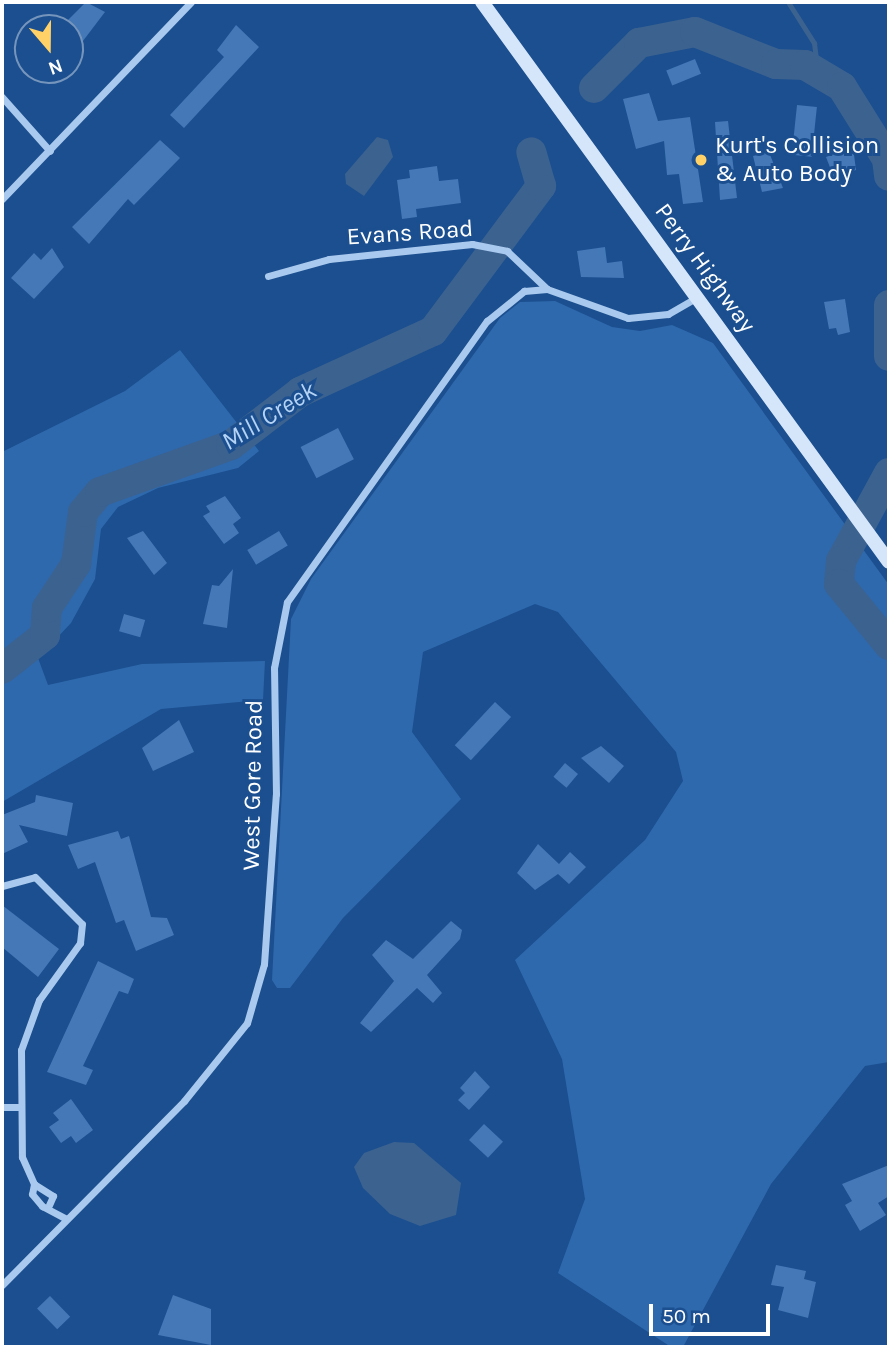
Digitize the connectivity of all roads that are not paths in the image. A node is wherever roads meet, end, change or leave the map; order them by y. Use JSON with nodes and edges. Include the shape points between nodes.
{"nodes":[{"id":1,"x":191,"y":2,"type":"edge"},
{"id":2,"x":482,"y":2,"type":"edge"},
{"id":3,"x":2,"y":97,"type":"edge"},
{"id":4,"x":50,"y":151,"type":"junction"},
{"id":5,"x":2,"y":199,"type":"edge"},
{"id":6,"x":268,"y":276,"type":"dead end"},
{"id":7,"x":547,"y":289,"type":"junction"},
{"id":8,"x":699,"y":297,"type":"junction"},
{"id":9,"x":889,"y":562,"type":"edge"},
{"id":10,"x":2,"y":887,"type":"edge"},
{"id":11,"x":2,"y":1107,"type":"edge"},
{"id":12,"x":19,"y":1107,"type":"junction"},
{"id":13,"x":34,"y":1184,"type":"junction"},
{"id":14,"x":50,"y":1205,"type":"junction"},
{"id":15,"x":66,"y":1219,"type":"junction"},
{"id":16,"x":2,"y":1285,"type":"edge"}],
"edges":[{"from":1,"to":4,"type":"street"},
{"from":2,"to":8,"type":"main road","name":"Perry Highway"},
{"from":3,"to":4,"type":"street"},
{"from":4,"to":5,"type":"street"},
{"from":6,"to":7,"type":"street","name":"Evans Road","via":[[329,259],[472,244],[507,251]]},
{"from":7,"to":8,"type":"street","name":"Evans Road","via":[[639,319],[668,314]]},
{"from":7,"to":15,"type":"street","name":"West Gore Road","via":[[524,291],[486,321],[287,602],[274,668],[274,841],[257,1000],[215,1066]]},
{"from":8,"to":9,"type":"main road","name":"Perry Highway"},
{"from":10,"to":12,"type":"street","via":[[35,877],[80,918],[82,934],[29,1027]]},
{"from":11,"to":12,"type":"street"},
{"from":12,"to":13,"type":"street","via":[[22,1157]]},
{"from":13,"to":14,"type":"street","via":[[53,1196]]},
{"from":13,"to":14,"type":"street","via":[[32,1194],[42,1206]]},
{"from":14,"to":15,"type":"street"},
{"from":15,"to":16,"type":"street","name":"West Gore Road"}]}
